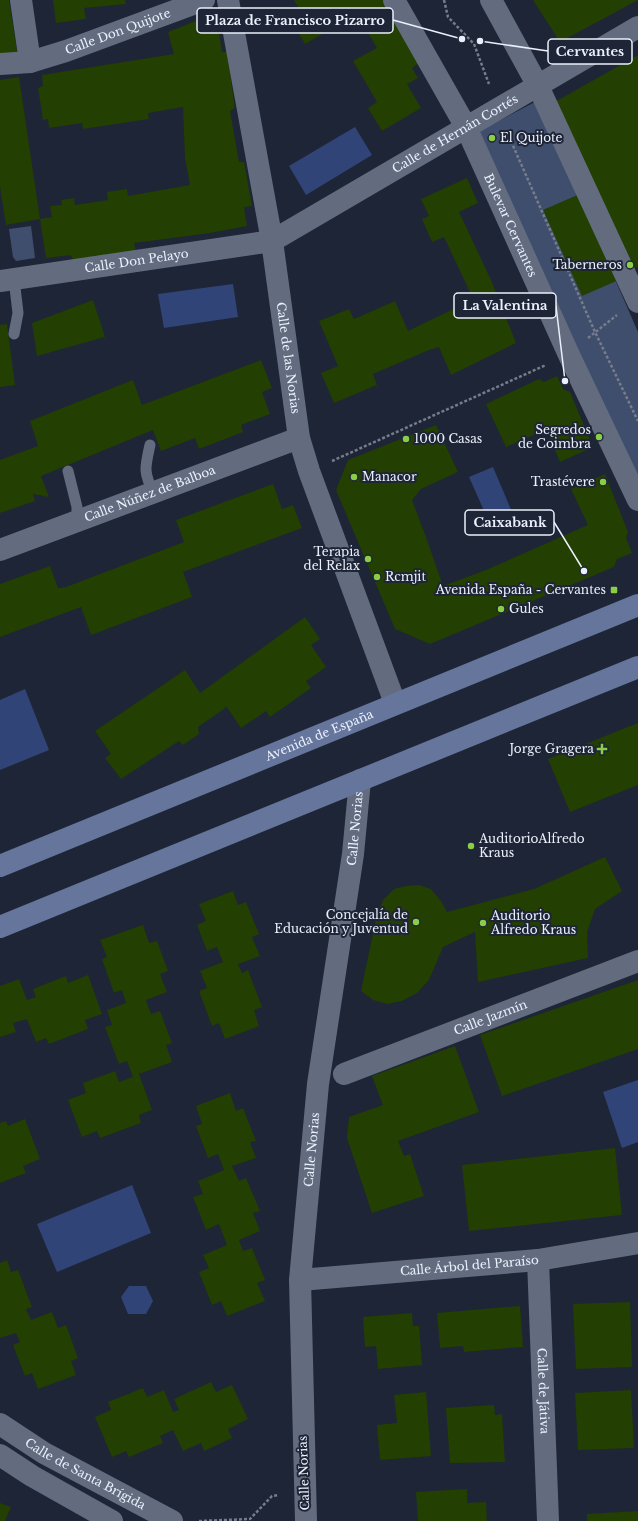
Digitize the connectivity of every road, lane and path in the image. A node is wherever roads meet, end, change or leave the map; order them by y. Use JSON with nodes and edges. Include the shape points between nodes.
{"nodes":[{"id":1,"x":22,"y":0,"type":"edge"},
{"id":2,"x":204,"y":0,"type":"edge"},
{"id":3,"x":394,"y":0,"type":"edge"},
{"id":4,"x":444,"y":0,"type":"edge"},
{"id":5,"x":491,"y":0,"type":"edge"},
{"id":6,"x":231,"y":2,"type":"edge"},
{"id":7,"x":638,"y":27,"type":"edge"},
{"id":8,"x":30,"y":62,"type":"junction"},
{"id":9,"x":0,"y":64,"type":"edge"},
{"id":10,"x":538,"y":86,"type":"junction"},
{"id":11,"x":497,"y":109,"type":"junction"},
{"id":12,"x":466,"y":127,"type":"junction"},
{"id":13,"x":272,"y":240,"type":"junction"},
{"id":14,"x":4,"y":278,"type":"edge"},
{"id":15,"x":638,"y":301,"type":"edge"},
{"id":16,"x":595,"y":332,"type":"junction"},
{"id":17,"x":14,"y":334,"type":"dead end"},
{"id":18,"x":569,"y":355,"type":"junction"},
{"id":19,"x":638,"y":421,"type":"edge"},
{"id":20,"x":299,"y":438,"type":"junction"},
{"id":21,"x":150,"y":445,"type":"dead end"},
{"id":22,"x":68,"y":471,"type":"dead end"},
{"id":23,"x":309,"y":471,"type":"junction"},
{"id":24,"x":154,"y":493,"type":"junction"},
{"id":25,"x":638,"y":500,"type":"edge"},
{"id":26,"x":78,"y":521,"type":"junction"},
{"id":27,"x":0,"y":550,"type":"edge"},
{"id":28,"x":638,"y":605,"type":"edge"},
{"id":29,"x":638,"y":667,"type":"edge"},
{"id":30,"x":395,"y":703,"type":"junction"},
{"id":31,"x":360,"y":780,"type":"junction"},
{"id":32,"x":0,"y":866,"type":"edge"},
{"id":33,"x":0,"y":927,"type":"edge"},
{"id":34,"x":638,"y":961,"type":"edge"},
{"id":35,"x":344,"y":1074,"type":"dead end"},
{"id":36,"x":638,"y":1243,"type":"edge"},
{"id":37,"x":538,"y":1260,"type":"junction"},
{"id":38,"x":300,"y":1280,"type":"junction"},
{"id":39,"x":0,"y":1424,"type":"edge"},
{"id":40,"x":0,"y":1455,"type":"edge"},
{"id":41,"x":272,"y":1496,"type":"dead end"},
{"id":42,"x":112,"y":1521,"type":"edge"},
{"id":43,"x":172,"y":1521,"type":"edge"},
{"id":44,"x":199,"y":1521,"type":"edge"},
{"id":45,"x":306,"y":1521,"type":"edge"},
{"id":46,"x":548,"y":1521,"type":"edge"}],
"edges":[{"from":1,"to":8,"type":"street"},
{"from":2,"to":8,"type":"street","name":"Calle Don Quijote"},
{"from":3,"to":12,"type":"street","name":"Bulevar Cervantes"},
{"from":4,"to":11,"type":"path","via":[[448,17],[474,44]]},
{"from":5,"to":10,"type":"street"},
{"from":6,"to":13,"type":"street","name":"Calle de las Norias"},
{"from":7,"to":10,"type":"street","name":"Calle de Hernán Cortés"},
{"from":8,"to":9,"type":"street","name":"Calle Don Quijote"},
{"from":10,"to":11,"type":"street","name":"Calle de Hernán Cortés"},
{"from":10,"to":15,"type":"street"},
{"from":11,"to":12,"type":"street","name":"Calle de Hernán Cortés"},
{"from":11,"to":16,"type":"path"},
{"from":12,"to":13,"type":"street","name":"Calle de Hernán Cortés"},
{"from":12,"to":18,"type":"street","name":"Bulevar Cervantes"},
{"from":13,"to":14,"type":"street","name":"Calle Don Pelayo"},
{"from":13,"to":20,"type":"street","name":"Calle de las Norias"},
{"from":14,"to":17,"type":"lane","via":[[18,313]]},
{"from":15,"to":16,"type":"path"},
{"from":16,"to":18,"type":"path"},
{"from":16,"to":19,"type":"path"},
{"from":18,"to":23,"type":"path"},
{"from":18,"to":25,"type":"street","name":"Bulevar Cervantes"},
{"from":20,"to":23,"type":"street","name":"Calle de las Norias"},
{"from":20,"to":24,"type":"street","name":"Calle Núñez de Balboa"},
{"from":21,"to":24,"type":"lane","via":[[146,479]]},
{"from":22,"to":26,"type":"lane"},
{"from":23,"to":30,"type":"street","name":"Calle de las Norias"},
{"from":24,"to":26,"type":"street","name":"Calle Núñez de Balboa"},
{"from":26,"to":27,"type":"street","name":"Calle Núñez de Balboa"},
{"from":28,"to":30,"type":"street","name":"Avenida de España"},
{"from":29,"to":31,"type":"street"},
{"from":30,"to":32,"type":"street","name":"Avenida de España"},
{"from":31,"to":33,"type":"street"},
{"from":31,"to":38,"type":"street","name":"Calle Norias","via":[[353,854],[318,1084]]},
{"from":34,"to":35,"type":"street","name":"Calle Jazmín"},
{"from":36,"to":37,"type":"street","name":"Calle Árbol del Paraíso"},
{"from":37,"to":38,"type":"street","name":"Calle Árbol del Paraíso"},
{"from":37,"to":46,"type":"street","name":"Calle de Játiva"},
{"from":38,"to":45,"type":"street","name":"Calle Norias"},
{"from":39,"to":43,"type":"street","name":"Calle de Santa Brígida","via":[[44,1453]]},
{"from":40,"to":42,"type":"street"},
{"from":41,"to":44,"type":"path","via":[[250,1519]]}]}
